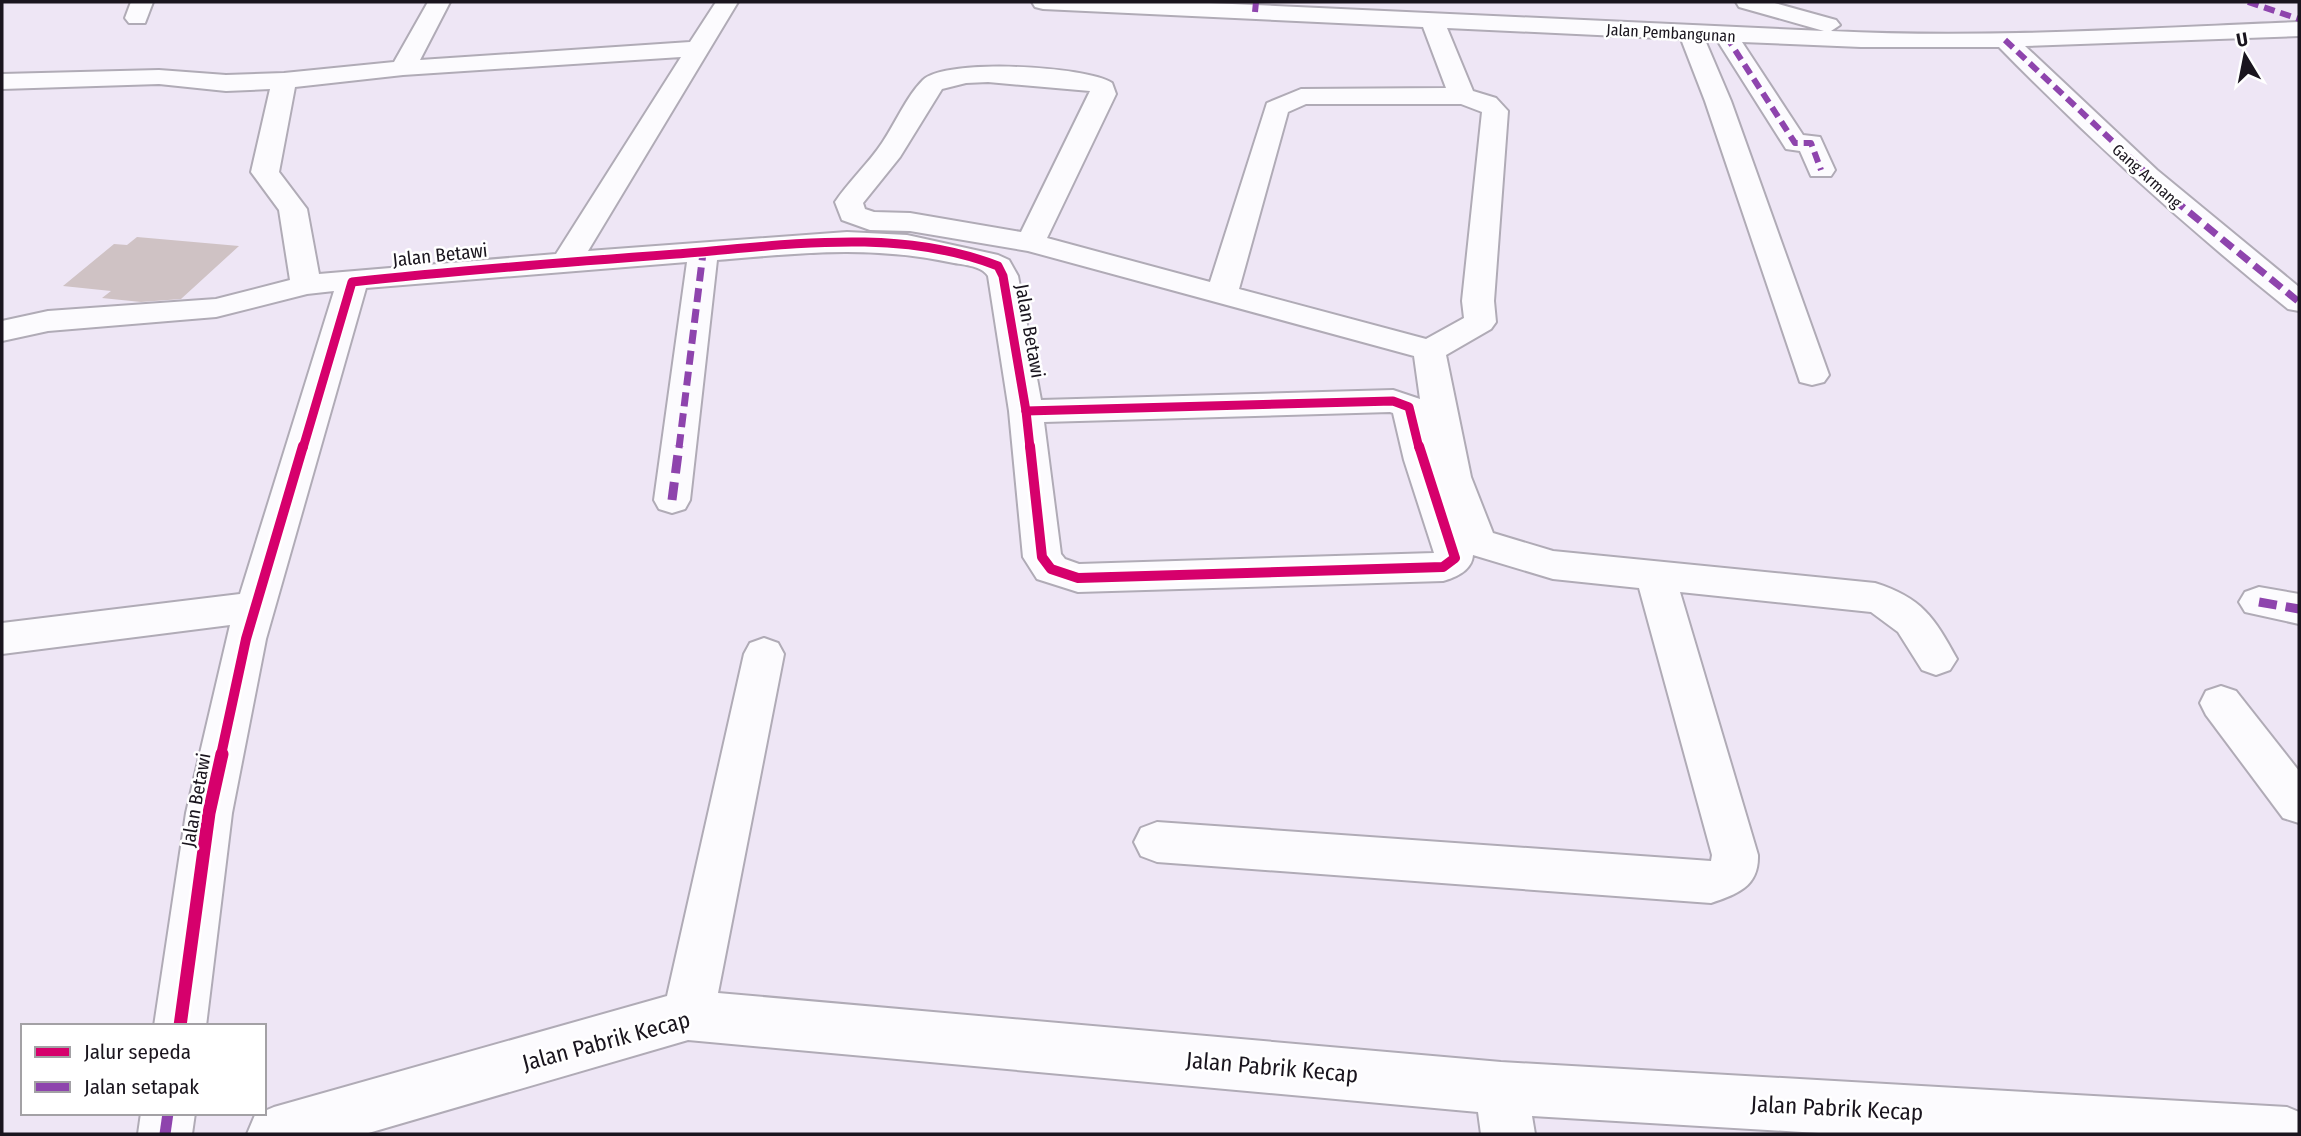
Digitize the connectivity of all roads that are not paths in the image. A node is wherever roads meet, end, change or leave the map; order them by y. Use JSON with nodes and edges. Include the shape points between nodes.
{"nodes":[{"id":1,"x":439,"y":2,"type":"edge"},
{"id":2,"x":727,"y":2,"type":"edge"},
{"id":3,"x":1043,"y":2,"type":"edge"},
{"id":4,"x":1746,"y":2,"type":"edge"},
{"id":5,"x":2248,"y":2,"type":"edge"},
{"id":6,"x":1255,"y":7,"type":"edge"},
{"id":7,"x":2299,"y":19,"type":"edge"},
{"id":8,"x":1433,"y":21,"type":"junction"},
{"id":9,"x":2299,"y":29,"type":"edge"},
{"id":10,"x":1690,"y":34,"type":"junction"},
{"id":11,"x":1726,"y":36,"type":"junction"},
{"id":12,"x":1861,"y":40,"type":"junction"},
{"id":13,"x":2005,"y":40,"type":"junction"},
{"id":14,"x":697,"y":48,"type":"junction"},
{"id":15,"x":403,"y":68,"type":"junction"},
{"id":16,"x":2,"y":81,"type":"edge"},
{"id":17,"x":284,"y":81,"type":"junction"},
{"id":18,"x":1462,"y":96,"type":"junction"},
{"id":19,"x":1821,"y":170,"type":"dead end"},
{"id":20,"x":1030,"y":243,"type":"junction"},
{"id":21,"x":703,"y":253,"type":"junction"},
{"id":22,"x":566,"y":262,"type":"junction"},
{"id":23,"x":352,"y":282,"type":"junction"},
{"id":24,"x":306,"y":285,"type":"junction"},
{"id":25,"x":1222,"y":295,"type":"junction"},
{"id":26,"x":2299,"y":302,"type":"edge"},
{"id":27,"x":2,"y":331,"type":"edge"},
{"id":28,"x":1429,"y":350,"type":"junction"},
{"id":29,"x":1812,"y":375,"type":"dead end"},
{"id":30,"x":1026,"y":411,"type":"junction"},
{"id":31,"x":672,"y":500,"type":"dead end"},
{"id":32,"x":1656,"y":578,"type":"junction"},
{"id":33,"x":2259,"y":602,"type":"dead end"},
{"id":34,"x":255,"y":607,"type":"junction"},
{"id":35,"x":2299,"y":609,"type":"edge"},
{"id":36,"x":2,"y":638,"type":"edge"},
{"id":37,"x":764,"y":654,"type":"dead end"},
{"id":38,"x":1936,"y":659,"type":"dead end"},
{"id":39,"x":2221,"y":703,"type":"dead end"},
{"id":40,"x":2299,"y":804,"type":"edge"},
{"id":41,"x":1157,"y":842,"type":"dead end"},
{"id":42,"x":688,"y":1015,"type":"junction"},
{"id":43,"x":180,"y":1024,"type":"edge"},
{"id":44,"x":1505,"y":1111,"type":"edge"},
{"id":45,"x":168,"y":1115,"type":"edge"},
{"id":46,"x":165,"y":1134,"type":"edge"},
{"id":47,"x":274,"y":1134,"type":"edge"},
{"id":48,"x":2287,"y":1134,"type":"edge"}],
"edges":[{"from":1,"to":15,"type":"street"},
{"from":2,"to":14,"type":"street"},
{"from":3,"to":6,"type":"street","name":"Jalan Pembangunan"},
{"from":4,"to":12,"type":"street","via":[[1843,29]]},
{"from":5,"to":7,"type":"street"},
{"from":6,"to":8,"type":"street","name":"Jalan Pembangunan"},
{"from":8,"to":10,"type":"street","name":"Jalan Pembangunan"},
{"from":8,"to":18,"type":"street"},
{"from":9,"to":13,"type":"street","name":"Jalan Pembangunan"},
{"from":10,"to":11,"type":"street","name":"Jalan Pembangunan"},
{"from":10,"to":29,"type":"street","via":[[1718,101]]},
{"from":11,"to":12,"type":"street","name":"Jalan Pembangunan"},
{"from":11,"to":19,"type":"street","via":[[1795,143],[1811,143]]},
{"from":12,"to":13,"type":"street","name":"Jalan Pembangunan"},
{"from":13,"to":26,"type":"street","name":"Gang Armang","via":[[2077,113],[2206,230]]},
{"from":14,"to":15,"type":"street"},
{"from":14,"to":22,"type":"street"},
{"from":15,"to":17,"type":"street"},
{"from":16,"to":17,"type":"street","via":[[159,77],[226,83]]},
{"from":17,"to":24,"type":"street","via":[[265,172],[293,209]]},
{"from":18,"to":25,"type":"street","via":[[1301,97],[1276,108]]},
{"from":18,"to":28,"type":"street","via":[[1487,103],[1495,111],[1480,322]]},
{"from":20,"to":20,"type":"street","via":[[910,222],[870,221],[852,214],[849,202],[890,151],[933,84],[968,74],[1096,83],[1103,88]]},
{"from":20,"to":25,"type":"street"},
{"from":21,"to":22,"type":"street","name":"Jalan Betawi"},
{"from":21,"to":30,"type":"street","name":"Jalan Betawi","via":[[847,241],[957,253],[998,266]]},
{"from":21,"to":31,"type":"street"},
{"from":22,"to":23,"type":"street","name":"Jalan Betawi"},
{"from":23,"to":24,"type":"street"},
{"from":23,"to":34,"type":"street","name":"Jalan Betawi"},
{"from":24,"to":27,"type":"street","via":[[216,308],[48,321]]},
{"from":25,"to":28,"type":"street"},
{"from":28,"to":32,"type":"street","via":[[1468,526],[1479,543],[1553,565]]},
{"from":30,"to":30,"type":"street","name":"Jalan Betawi","via":[[1402,403],[1409,407],[1455,558],[1443,567],[1078,578],[1051,569],[1042,557]]},
{"from":32,"to":38,"type":"street","via":[[1875,598],[1912,617]]},
{"from":32,"to":41,"type":"street","via":[[1735,855],[1735,867],[1727,876],[1711,882]]},
{"from":33,"to":35,"type":"street"},
{"from":34,"to":36,"type":"street"},
{"from":34,"to":43,"type":"street","name":"Jalan Betawi","via":[[209,813]]},
{"from":37,"to":42,"type":"street"},
{"from":39,"to":40,"type":"street"},
{"from":42,"to":44,"type":"street","name":"Jalan Pabrik Kecap"},
{"from":42,"to":47,"type":"street","name":"Jalan Pabrik Kecap"},
{"from":44,"to":48,"type":"street","name":"Jalan Pabrik Kecap"},
{"from":45,"to":46,"type":"street"}]}
